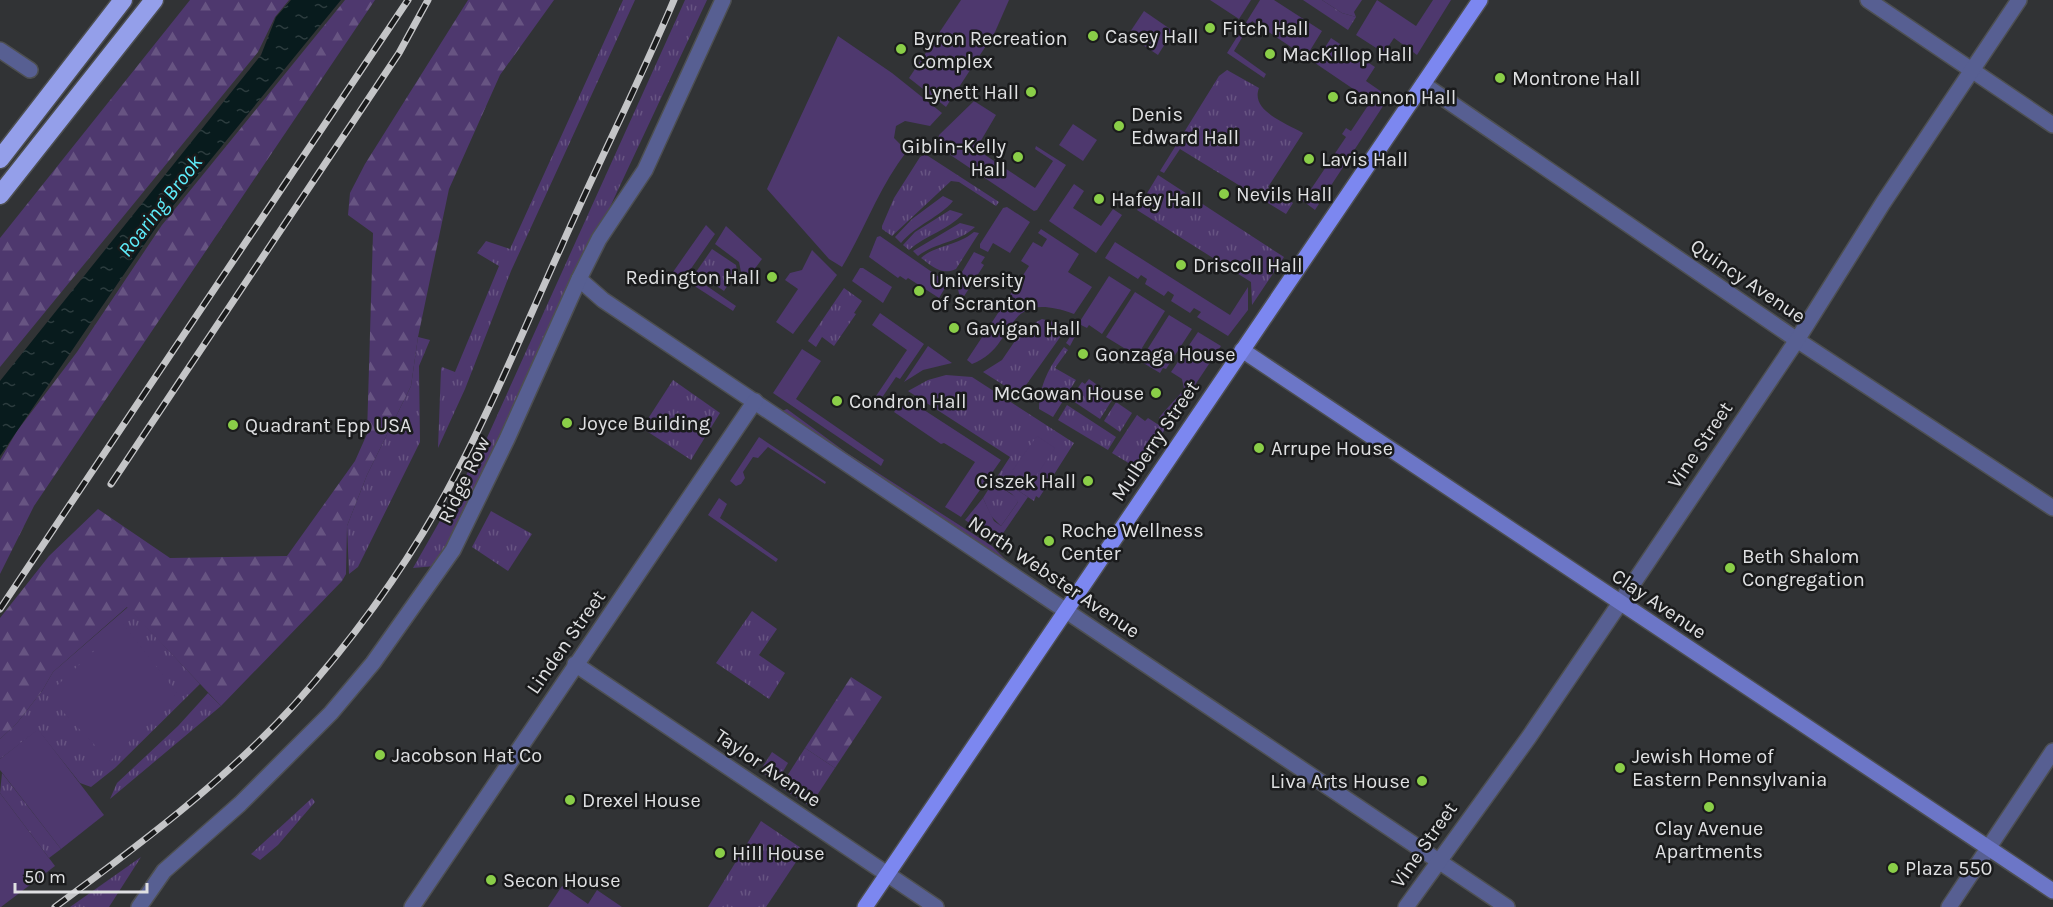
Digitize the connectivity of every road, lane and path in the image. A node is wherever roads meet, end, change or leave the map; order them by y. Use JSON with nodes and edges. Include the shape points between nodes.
{"nodes":[{"id":1,"x":123,"y":0,"type":"edge"},
{"id":2,"x":154,"y":0,"type":"edge"},
{"id":3,"x":723,"y":0,"type":"edge"},
{"id":4,"x":1480,"y":0,"type":"edge"},
{"id":5,"x":1868,"y":0,"type":"edge"},
{"id":6,"x":2019,"y":0,"type":"edge"},
{"id":7,"x":0,"y":50,"type":"edge"},
{"id":8,"x":30,"y":70,"type":"dead end"},
{"id":9,"x":1972,"y":70,"type":"junction"},
{"id":10,"x":1423,"y":84,"type":"junction"},
{"id":11,"x":2053,"y":125,"type":"edge"},
{"id":12,"x":0,"y":159,"type":"edge"},
{"id":13,"x":0,"y":195,"type":"edge"},
{"id":14,"x":579,"y":279,"type":"junction"},
{"id":15,"x":1797,"y":340,"type":"junction"},
{"id":16,"x":1242,"y":350,"type":"junction"},
{"id":17,"x":754,"y":401,"type":"junction"},
{"id":18,"x":2053,"y":508,"type":"edge"},
{"id":19,"x":1620,"y":603,"type":"junction"},
{"id":20,"x":1065,"y":610,"type":"junction"},
{"id":21,"x":575,"y":664,"type":"junction"},
{"id":22,"x":2053,"y":751,"type":"edge"},
{"id":23,"x":1988,"y":847,"type":"junction"},
{"id":24,"x":1438,"y":860,"type":"junction"},
{"id":25,"x":888,"y":874,"type":"junction"},
{"id":26,"x":2053,"y":891,"type":"edge"},
{"id":27,"x":139,"y":907,"type":"edge"},
{"id":28,"x":412,"y":907,"type":"edge"},
{"id":29,"x":865,"y":907,"type":"edge"},
{"id":30,"x":936,"y":907,"type":"edge"},
{"id":31,"x":1406,"y":907,"type":"edge"},
{"id":32,"x":1507,"y":907,"type":"edge"},
{"id":33,"x":1949,"y":907,"type":"edge"}],
"edges":[{"from":1,"to":12,"type":"highway"},
{"from":2,"to":13,"type":"highway"},
{"from":3,"to":14,"type":"street","name":"Ridge Row","via":[[645,170],[599,239]]},
{"from":4,"to":10,"type":"main road","name":"Mulberry Street"},
{"from":5,"to":9,"type":"street"},
{"from":6,"to":9,"type":"street","name":"Vine Street"},
{"from":7,"to":8,"type":"street"},
{"from":9,"to":11,"type":"street"},
{"from":9,"to":15,"type":"street","name":"Vine Street"},
{"from":10,"to":15,"type":"street","name":"Quincy Avenue"},
{"from":10,"to":16,"type":"main road","name":"Mulberry Street"},
{"from":14,"to":17,"type":"street","name":"North Webster Avenue","via":[[603,300]]},
{"from":14,"to":27,"type":"street","name":"Ridge Row","via":[[473,512],[428,588],[331,713],[240,804],[164,871]]},
{"from":15,"to":18,"type":"street","name":"Quincy Avenue"},
{"from":15,"to":19,"type":"street","name":"Vine Street"},
{"from":16,"to":19,"type":"main road","name":"Clay Avenue"},
{"from":16,"to":20,"type":"main road","name":"Mulberry Street"},
{"from":17,"to":20,"type":"street","name":"North Webster Avenue"},
{"from":17,"to":21,"type":"street","name":"Linden Street"},
{"from":19,"to":23,"type":"main road","name":"Clay Avenue"},
{"from":19,"to":24,"type":"street","name":"Vine Street","via":[[1529,737]]},
{"from":20,"to":24,"type":"street","name":"North Webster Avenue"},
{"from":20,"to":25,"type":"main road","name":"Mulberry Street"},
{"from":21,"to":25,"type":"street","name":"Taylor Avenue"},
{"from":21,"to":28,"type":"street","name":"Linden Street"},
{"from":22,"to":23,"type":"street"},
{"from":23,"to":26,"type":"main road","name":"Clay Avenue"},
{"from":23,"to":33,"type":"street"},
{"from":24,"to":31,"type":"street","name":"Vine Street"},
{"from":24,"to":32,"type":"street","name":"North Webster Avenue"},
{"from":25,"to":29,"type":"main road","name":"Mulberry Street"},
{"from":25,"to":30,"type":"street","name":"Taylor Avenue"}]}
